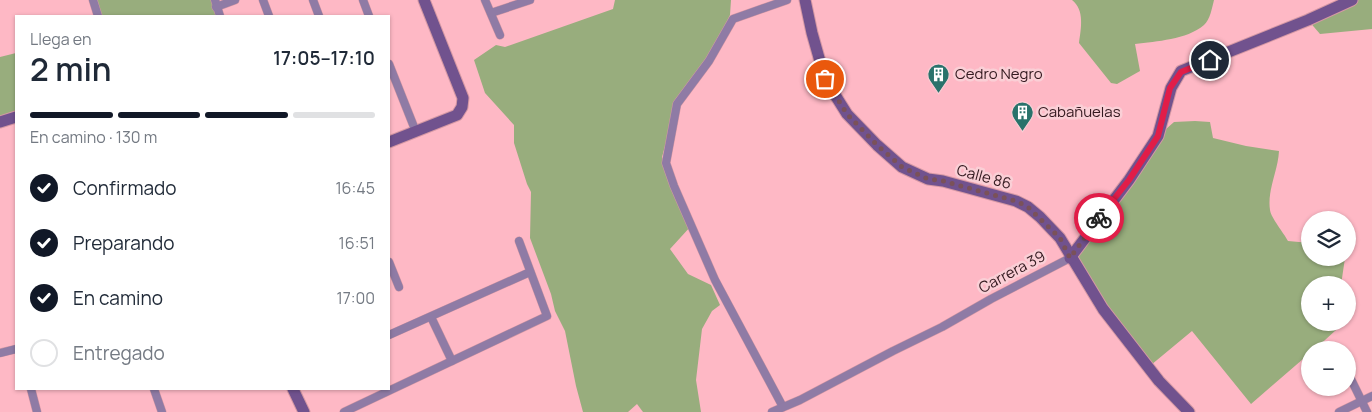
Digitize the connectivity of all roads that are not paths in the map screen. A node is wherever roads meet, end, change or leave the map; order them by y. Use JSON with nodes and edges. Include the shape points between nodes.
{"nodes":[{"id":1,"x":93,"y":0,"type":"edge"},
{"id":2,"x":235,"y":0,"type":"edge"},
{"id":3,"x":263,"y":0,"type":"edge"},
{"id":4,"x":313,"y":0,"type":"edge"},
{"id":5,"x":363,"y":0,"type":"edge"},
{"id":6,"x":424,"y":0,"type":"edge"},
{"id":7,"x":485,"y":0,"type":"edge"},
{"id":8,"x":530,"y":0,"type":"edge"},
{"id":9,"x":787,"y":0,"type":"edge"},
{"id":10,"x":805,"y":0,"type":"edge"},
{"id":11,"x":1352,"y":0,"type":"edge"},
{"id":12,"x":215,"y":4,"type":"edge"},
{"id":13,"x":491,"y":13,"type":"junction"},
{"id":14,"x":98,"y":15,"type":"edge"},
{"id":15,"x":269,"y":15,"type":"edge"},
{"id":16,"x":319,"y":15,"type":"edge"},
{"id":17,"x":369,"y":15,"type":"edge"},
{"id":18,"x":500,"y":35,"type":"dead end"},
{"id":19,"x":390,"y":67,"type":"edge"},
{"id":20,"x":15,"y":117,"type":"edge"},
{"id":21,"x":0,"y":122,"type":"edge"},
{"id":22,"x":416,"y":132,"type":"junction"},
{"id":23,"x":390,"y":142,"type":"edge"},
{"id":24,"x":520,"y":241,"type":"dead end"},
{"id":25,"x":1070,"y":258,"type":"junction"},
{"id":26,"x":390,"y":264,"type":"edge"},
{"id":27,"x":530,"y":272,"type":"junction"},
{"id":28,"x":399,"y":287,"type":"dead end"},
{"id":29,"x":431,"y":317,"type":"junction"},
{"id":30,"x":390,"y":335,"type":"edge"},
{"id":31,"x":15,"y":349,"type":"edge"},
{"id":32,"x":0,"y":353,"type":"edge"},
{"id":33,"x":452,"y":361,"type":"junction"},
{"id":34,"x":30,"y":390,"type":"edge"},
{"id":35,"x":154,"y":390,"type":"edge"},
{"id":36,"x":293,"y":390,"type":"edge"},
{"id":37,"x":1356,"y":391,"type":"edge"},
{"id":38,"x":1372,"y":396,"type":"edge"},
{"id":39,"x":1360,"y":400,"type":"junction"},
{"id":40,"x":783,"y":407,"type":"junction"},
{"id":41,"x":36,"y":412,"type":"edge"},
{"id":42,"x":162,"y":412,"type":"edge"},
{"id":43,"x":304,"y":412,"type":"edge"},
{"id":44,"x":344,"y":412,"type":"edge"},
{"id":45,"x":772,"y":412,"type":"edge"},
{"id":46,"x":1189,"y":412,"type":"edge"},
{"id":47,"x":1339,"y":412,"type":"edge"},
{"id":48,"x":1367,"y":412,"type":"edge"}],
"edges":[{"from":1,"to":14,"type":"street"},
{"from":2,"to":12,"type":"street"},
{"from":3,"to":15,"type":"street"},
{"from":4,"to":16,"type":"street"},
{"from":5,"to":17,"type":"street"},
{"from":6,"to":22,"type":"main road","via":[[463,98],[462,107],[456,115]]},
{"from":7,"to":13,"type":"street"},
{"from":8,"to":13,"type":"street"},
{"from":9,"to":40,"type":"street","via":[[733,19],[709,61],[678,104],[666,163],[715,280]]},
{"from":10,"to":25,"type":"main road","name":"Calle 86","via":[[825,79],[847,114],[883,152],[902,167],[928,179],[1016,201],[1028,207],[1060,238]]},
{"from":11,"to":25,"type":"main road","name":"Carrera 39","via":[[1181,72],[1170,88],[1158,136]]},
{"from":13,"to":18,"type":"street"},
{"from":19,"to":22,"type":"street"},
{"from":20,"to":21,"type":"main road"},
{"from":22,"to":23,"type":"main road"},
{"from":24,"to":27,"type":"street"},
{"from":25,"to":40,"type":"street","name":"Carrera 39"},
{"from":25,"to":46,"type":"main road","name":"Calle 86","via":[[1103,309],[1159,381]]},
{"from":26,"to":28,"type":"street"},
{"from":27,"to":29,"type":"street"},
{"from":27,"to":33,"type":"street","via":[[547,316]]},
{"from":29,"to":30,"type":"street"},
{"from":29,"to":33,"type":"street"},
{"from":31,"to":32,"type":"street"},
{"from":33,"to":44,"type":"street"},
{"from":34,"to":41,"type":"street"},
{"from":35,"to":42,"type":"street"},
{"from":36,"to":43,"type":"main road"},
{"from":37,"to":39,"type":"street"},
{"from":38,"to":39,"type":"street"},
{"from":39,"to":47,"type":"street"},
{"from":39,"to":48,"type":"street"},
{"from":40,"to":45,"type":"street","name":"Carrera 39"}]}
